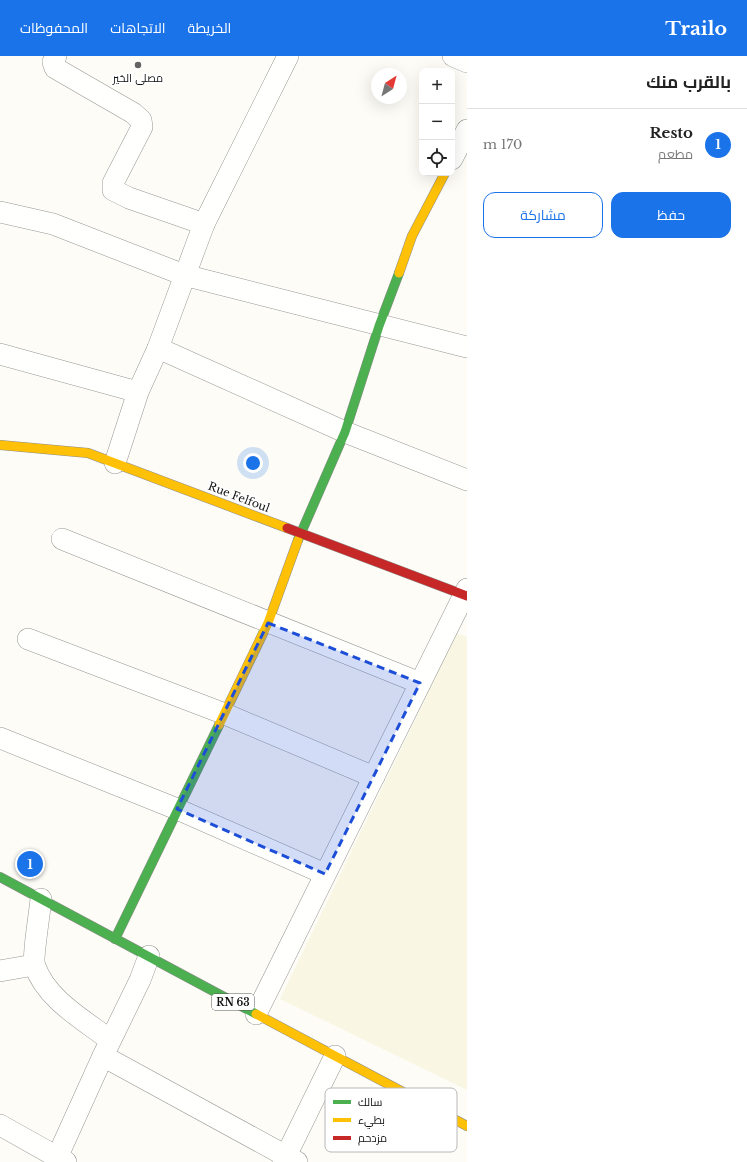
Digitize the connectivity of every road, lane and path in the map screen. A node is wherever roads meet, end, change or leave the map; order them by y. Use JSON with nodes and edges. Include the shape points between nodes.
{"nodes":[{"id":1,"x":56,"y":56,"type":"edge"},
{"id":2,"x":288,"y":56,"type":"edge"},
{"id":3,"x":453,"y":56,"type":"edge"},
{"id":4,"x":467,"y":62,"type":"edge"},
{"id":5,"x":467,"y":130,"type":"edge"},
{"id":6,"x":455,"y":153,"type":"edge"},
{"id":7,"x":443,"y":176,"type":"edge"},
{"id":8,"x":0,"y":212,"type":"edge"},
{"id":9,"x":204,"y":224,"type":"junction"},
{"id":10,"x":184,"y":276,"type":"junction"},
{"id":11,"x":379,"y":326,"type":"junction"},
{"id":12,"x":467,"y":347,"type":"edge"},
{"id":13,"x":158,"y":348,"type":"junction"},
{"id":14,"x":0,"y":354,"type":"edge"},
{"id":15,"x":138,"y":392,"type":"junction"},
{"id":16,"x":345,"y":432,"type":"junction"},
{"id":17,"x":0,"y":444,"type":"edge"},
{"id":18,"x":115,"y":463,"type":"junction"},
{"id":19,"x":467,"y":480,"type":"edge"},
{"id":20,"x":301,"y":533,"type":"junction"},
{"id":21,"x":62,"y":539,"type":"dead end"},
{"id":22,"x":466,"y":593,"type":"edge"},
{"id":23,"x":268,"y":623,"type":"junction"},
{"id":24,"x":28,"y":639,"type":"dead end"},
{"id":25,"x":420,"y":683,"type":"junction"},
{"id":26,"x":225,"y":714,"type":"junction"},
{"id":27,"x":0,"y":738,"type":"edge"},
{"id":28,"x":374,"y":777,"type":"junction"},
{"id":29,"x":177,"y":809,"type":"junction"},
{"id":30,"x":325,"y":874,"type":"junction"},
{"id":31,"x":0,"y":877,"type":"edge"},
{"id":32,"x":41,"y":899,"type":"junction"},
{"id":33,"x":115,"y":939,"type":"junction"},
{"id":34,"x":149,"y":956,"type":"junction"},
{"id":35,"x":34,"y":965,"type":"junction"},
{"id":36,"x":0,"y":971,"type":"edge"},
{"id":37,"x":256,"y":1014,"type":"junction"},
{"id":38,"x":107,"y":1048,"type":"junction"},
{"id":39,"x":335,"y":1056,"type":"junction"},
{"id":40,"x":395,"y":1088,"type":"edge"},
{"id":41,"x":457,"y":1121,"type":"edge"},
{"id":42,"x":0,"y":1124,"type":"edge"},
{"id":43,"x":467,"y":1126,"type":"edge"},
{"id":44,"x":59,"y":1160,"type":"edge"},
{"id":45,"x":289,"y":1160,"type":"edge"}],
"edges":[{"from":1,"to":9,"type":"street","via":[[53,62],[55,68],[141,120],[142,127],[113,183],[114,190],[129,198]]},
{"from":2,"to":9,"type":"street"},
{"from":3,"to":4,"type":"street"},
{"from":5,"to":6,"type":"street"},
{"from":7,"to":11,"type":"street","via":[[412,236]]},
{"from":8,"to":10,"type":"street","via":[[53,224]]},
{"from":9,"to":10,"type":"street"},
{"from":10,"to":11,"type":"street"},
{"from":10,"to":13,"type":"street"},
{"from":11,"to":12,"type":"street"},
{"from":11,"to":16,"type":"street"},
{"from":13,"to":15,"type":"street"},
{"from":13,"to":16,"type":"street"},
{"from":14,"to":15,"type":"street"},
{"from":15,"to":18,"type":"street"},
{"from":16,"to":19,"type":"street"},
{"from":16,"to":20,"type":"street"},
{"from":17,"to":18,"type":"street","name":"Rue Felfoul","via":[[88,453]]},
{"from":18,"to":20,"type":"street","name":"Rue Felfoul"},
{"from":20,"to":22,"type":"street","name":"Rue Felfoul"},
{"from":20,"to":23,"type":"street"},
{"from":21,"to":23,"type":"street"},
{"from":22,"to":25,"type":"street"},
{"from":23,"to":25,"type":"street"},
{"from":23,"to":26,"type":"street"},
{"from":24,"to":26,"type":"street"},
{"from":25,"to":28,"type":"street"},
{"from":26,"to":28,"type":"street"},
{"from":26,"to":29,"type":"street"},
{"from":27,"to":29,"type":"street"},
{"from":28,"to":30,"type":"street"},
{"from":29,"to":30,"type":"street"},
{"from":29,"to":33,"type":"street"},
{"from":30,"to":37,"type":"street"},
{"from":31,"to":32,"type":"street","number":"RN 63"},
{"from":32,"to":33,"type":"street","number":"RN 63"},
{"from":32,"to":35,"type":"street"},
{"from":33,"to":34,"type":"street","number":"RN 63"},
{"from":34,"to":37,"type":"street","number":"RN 63"},
{"from":34,"to":38,"type":"street"},
{"from":35,"to":36,"type":"street"},
{"from":35,"to":38,"type":"street","via":[[46,987]]},
{"from":37,"to":39,"type":"street","number":"RN 63"},
{"from":38,"to":44,"type":"street"},
{"from":38,"to":45,"type":"street"},
{"from":39,"to":40,"type":"street","number":"RN 63"},
{"from":39,"to":45,"type":"street"},
{"from":41,"to":43,"type":"street","number":"RN 63"},
{"from":42,"to":44,"type":"street"}]}
